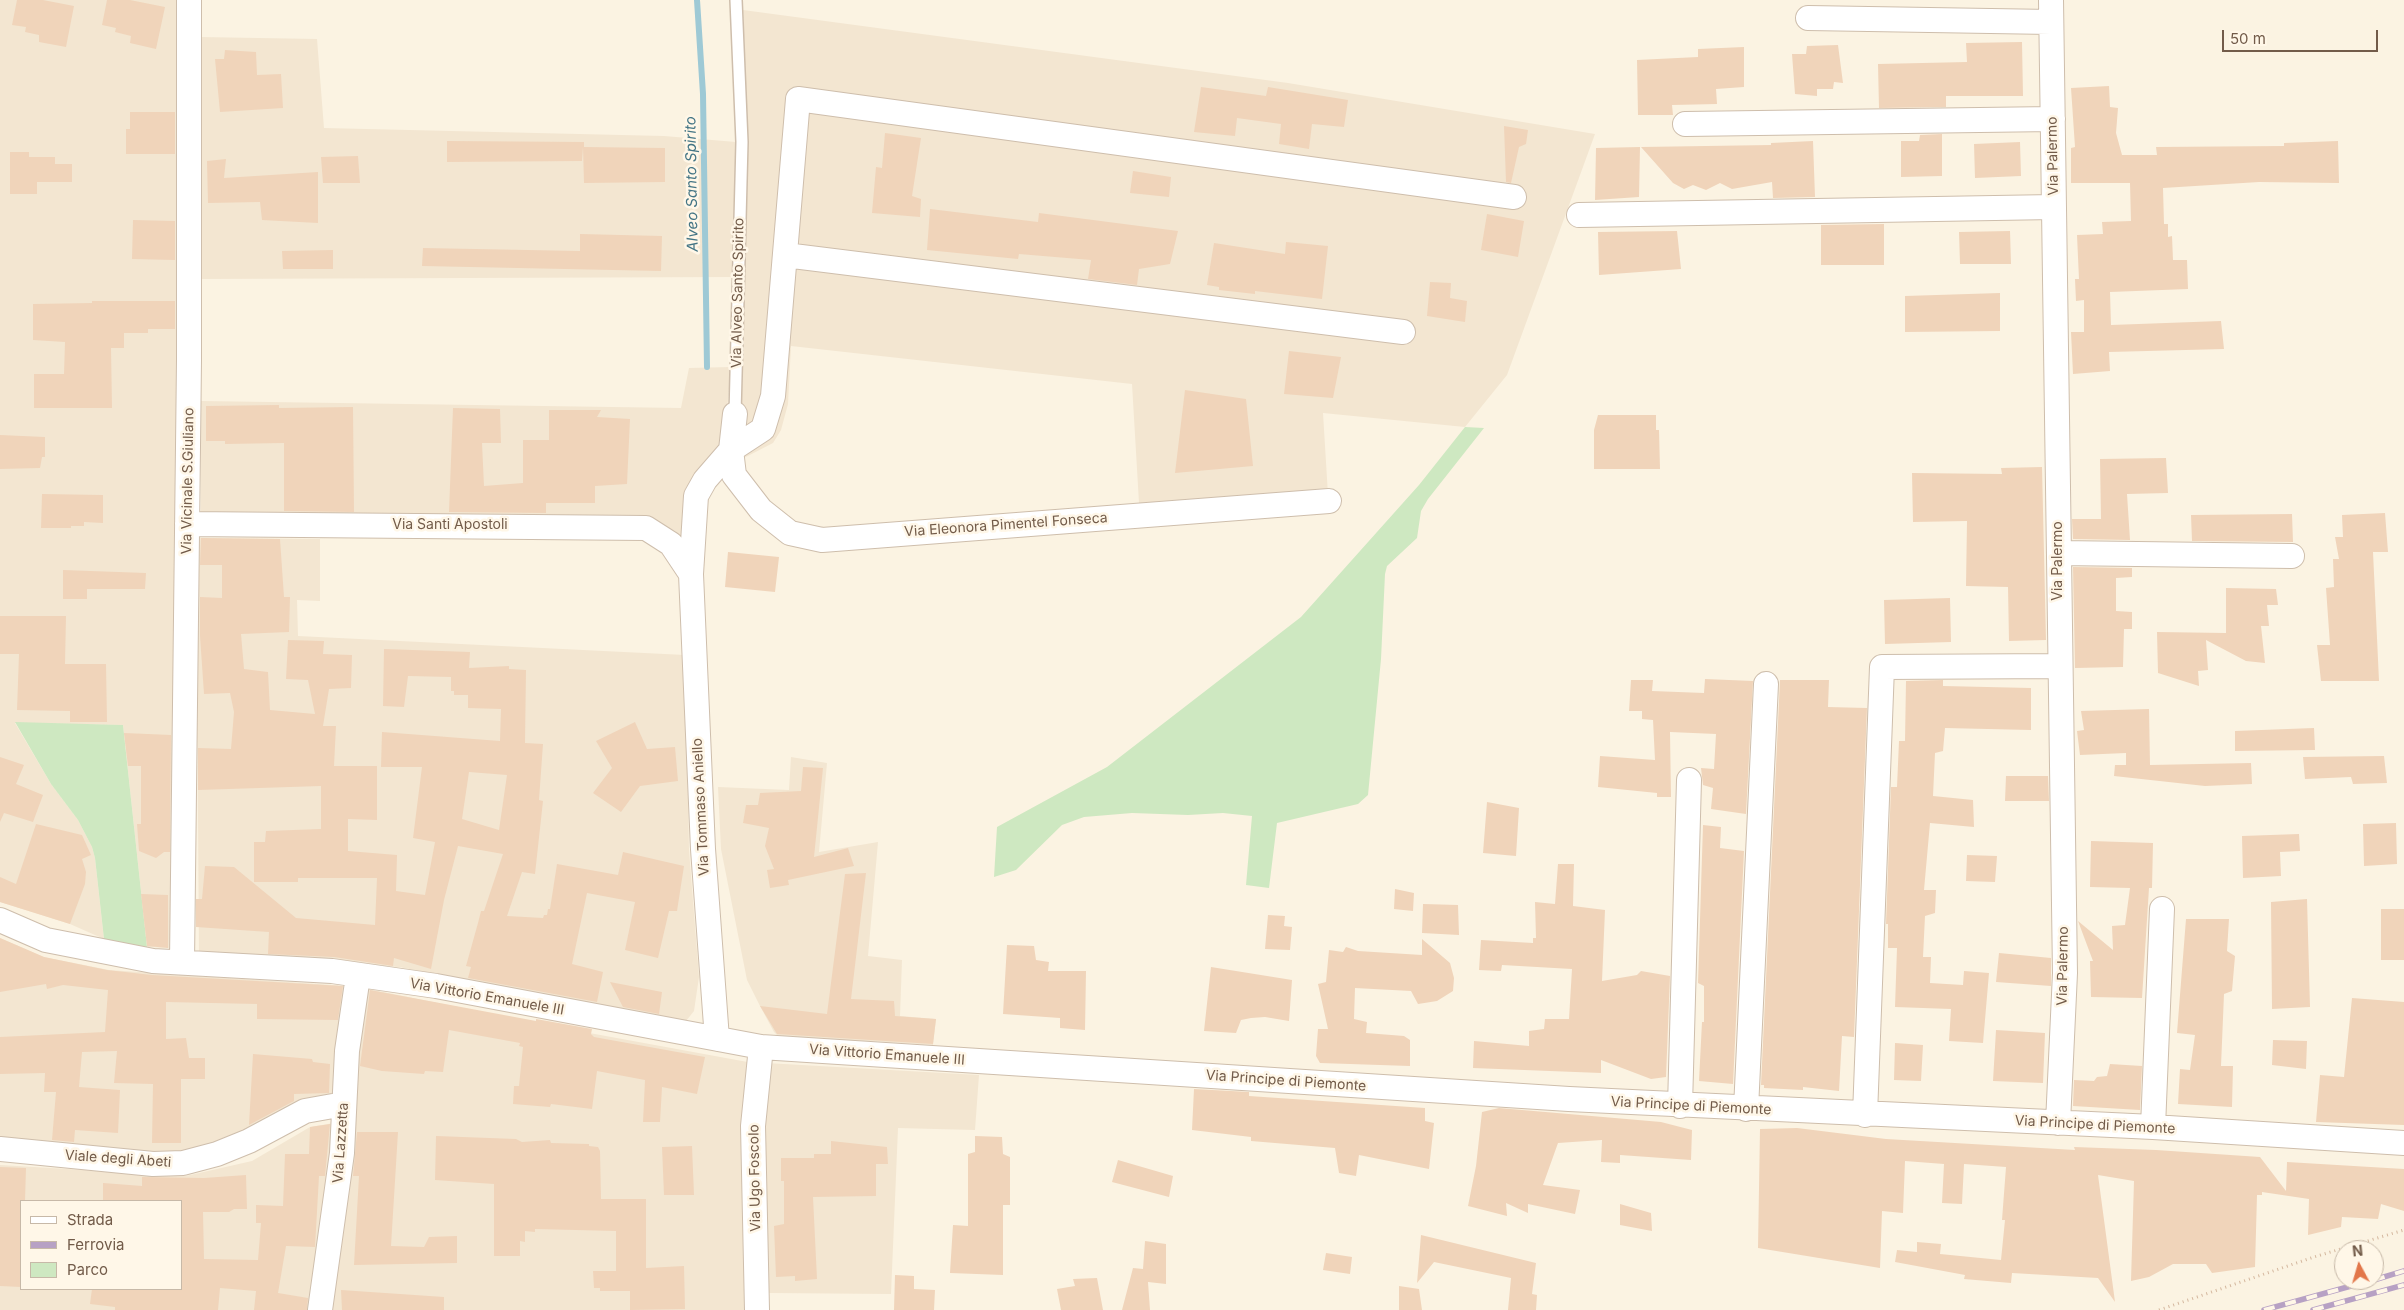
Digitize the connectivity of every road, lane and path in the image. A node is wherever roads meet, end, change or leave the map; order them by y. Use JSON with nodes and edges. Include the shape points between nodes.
{"nodes":[{"id":1,"x":190,"y":0,"type":"edge"},
{"id":2,"x":736,"y":0,"type":"edge"},
{"id":3,"x":2051,"y":11,"type":"edge"},
{"id":4,"x":1808,"y":18,"type":"dead end"},
{"id":5,"x":2053,"y":119,"type":"junction"},
{"id":6,"x":1685,"y":124,"type":"dead end"},
{"id":7,"x":1514,"y":197,"type":"dead end"},
{"id":8,"x":2054,"y":208,"type":"junction"},
{"id":9,"x":1579,"y":215,"type":"dead end"},
{"id":10,"x":785,"y":255,"type":"junction"},
{"id":11,"x":1403,"y":332,"type":"dead end"},
{"id":12,"x":735,"y":414,"type":"joint"},
{"id":13,"x":731,"y":450,"type":"junction"},
{"id":14,"x":1329,"y":501,"type":"dead end"},
{"id":15,"x":187,"y":524,"type":"junction"},
{"id":16,"x":2059,"y":553,"type":"junction"},
{"id":17,"x":2292,"y":556,"type":"dead end"},
{"id":18,"x":691,"y":574,"type":"junction"},
{"id":19,"x":2059,"y":666,"type":"junction"},
{"id":20,"x":1766,"y":684,"type":"dead end"},
{"id":21,"x":1689,"y":780,"type":"dead end"},
{"id":22,"x":2162,"y":910,"type":"dead end"},
{"id":23,"x":0,"y":920,"type":"edge"},
{"id":24,"x":182,"y":962,"type":"junction"},
{"id":25,"x":358,"y":976,"type":"junction"},
{"id":26,"x":718,"y":1039,"type":"junction"},
{"id":27,"x":761,"y":1047,"type":"junction"},
{"id":28,"x":978,"y":1061,"type":"joint"},
{"id":29,"x":344,"y":1104,"type":"junction"},
{"id":30,"x":1680,"y":1106,"type":"junction"},
{"id":31,"x":1746,"y":1109,"type":"junction"},
{"id":32,"x":1865,"y":1115,"type":"junction"},
{"id":33,"x":2058,"y":1123,"type":"junction"},
{"id":34,"x":2153,"y":1128,"type":"junction"},
{"id":35,"x":2404,"y":1143,"type":"edge"},
{"id":36,"x":0,"y":1149,"type":"edge"},
{"id":37,"x":2404,"y":1230,"type":"edge"},
{"id":38,"x":320,"y":1310,"type":"edge"},
{"id":39,"x":756,"y":1310,"type":"edge"},
{"id":40,"x":2159,"y":1310,"type":"edge"}],
"edges":[{"from":1,"to":15,"type":"street","name":"Via Vicinale S.Giuliano"},
{"from":2,"to":12,"type":"lane","name":"Via Alveo Santo Spirito","via":[[742,142]]},
{"from":3,"to":4,"type":"street"},
{"from":3,"to":5,"type":"street","name":"Via Palermo"},
{"from":5,"to":6,"type":"street"},
{"from":5,"to":8,"type":"street","name":"Via Palermo"},
{"from":7,"to":10,"type":"street","via":[[798,99]]},
{"from":8,"to":9,"type":"street"},
{"from":8,"to":16,"type":"street","name":"Via Palermo"},
{"from":10,"to":11,"type":"street"},
{"from":10,"to":13,"type":"street","via":[[774,396],[763,429]]},
{"from":12,"to":13,"type":"street","name":"Via Alveo Santo Spirito"},
{"from":13,"to":14,"type":"street","name":"Via Eleonora Pimentel Fonseca","via":[[734,475],[761,510],[790,534],[822,540]]},
{"from":13,"to":18,"type":"street","via":[[705,480],[696,496]]},
{"from":15,"to":18,"type":"street","name":"Via Santi Apostoli","via":[[646,528],[670,544]]},
{"from":15,"to":24,"type":"street","name":"Via Vicinale S.Giuliano"},
{"from":16,"to":17,"type":"street"},
{"from":16,"to":19,"type":"street","name":"Via Palermo"},
{"from":18,"to":26,"type":"street","name":"Via Tommaso Aniello","via":[[702,849]]},
{"from":19,"to":32,"type":"street","via":[[1882,667]]},
{"from":19,"to":33,"type":"street","name":"Via Palermo","via":[[2065,973]]},
{"from":20,"to":31,"type":"street"},
{"from":21,"to":30,"type":"street"},
{"from":22,"to":34,"type":"street"},
{"from":23,"to":24,"type":"street","name":"Via Vittorio Emanuele III","via":[[46,940],[153,960]]},
{"from":24,"to":25,"type":"street","name":"Via Vittorio Emanuele III","via":[[332,971]]},
{"from":25,"to":26,"type":"street","name":"Via Vittorio Emanuele III","via":[[436,986]]},
{"from":25,"to":29,"type":"street","name":"Via Lazzetta","via":[[347,1051]]},
{"from":26,"to":27,"type":"street","name":"Via Vittorio Emanuele III"},
{"from":27,"to":28,"type":"street","name":"Via Vittorio Emanuele III"},
{"from":27,"to":39,"type":"street","name":"Via Ugo Foscolo","via":[[753,1126]]},
{"from":28,"to":30,"type":"street","name":"Via Principe di Piemonte"},
{"from":29,"to":36,"type":"street","name":"Viale degli Abeti","via":[[304,1111],[249,1141],[183,1163],[152,1164]]},
{"from":29,"to":38,"type":"street","name":"Via Lazzetta","via":[[342,1153]]},
{"from":30,"to":31,"type":"street","name":"Via Principe di Piemonte"},
{"from":31,"to":32,"type":"street","name":"Via Principe di Piemonte"},
{"from":32,"to":33,"type":"street","name":"Via Principe di Piemonte"},
{"from":33,"to":34,"type":"street","name":"Via Principe di Piemonte"},
{"from":34,"to":35,"type":"street","name":"Via Principe di Piemonte"},
{"from":37,"to":40,"type":"path"}]}
